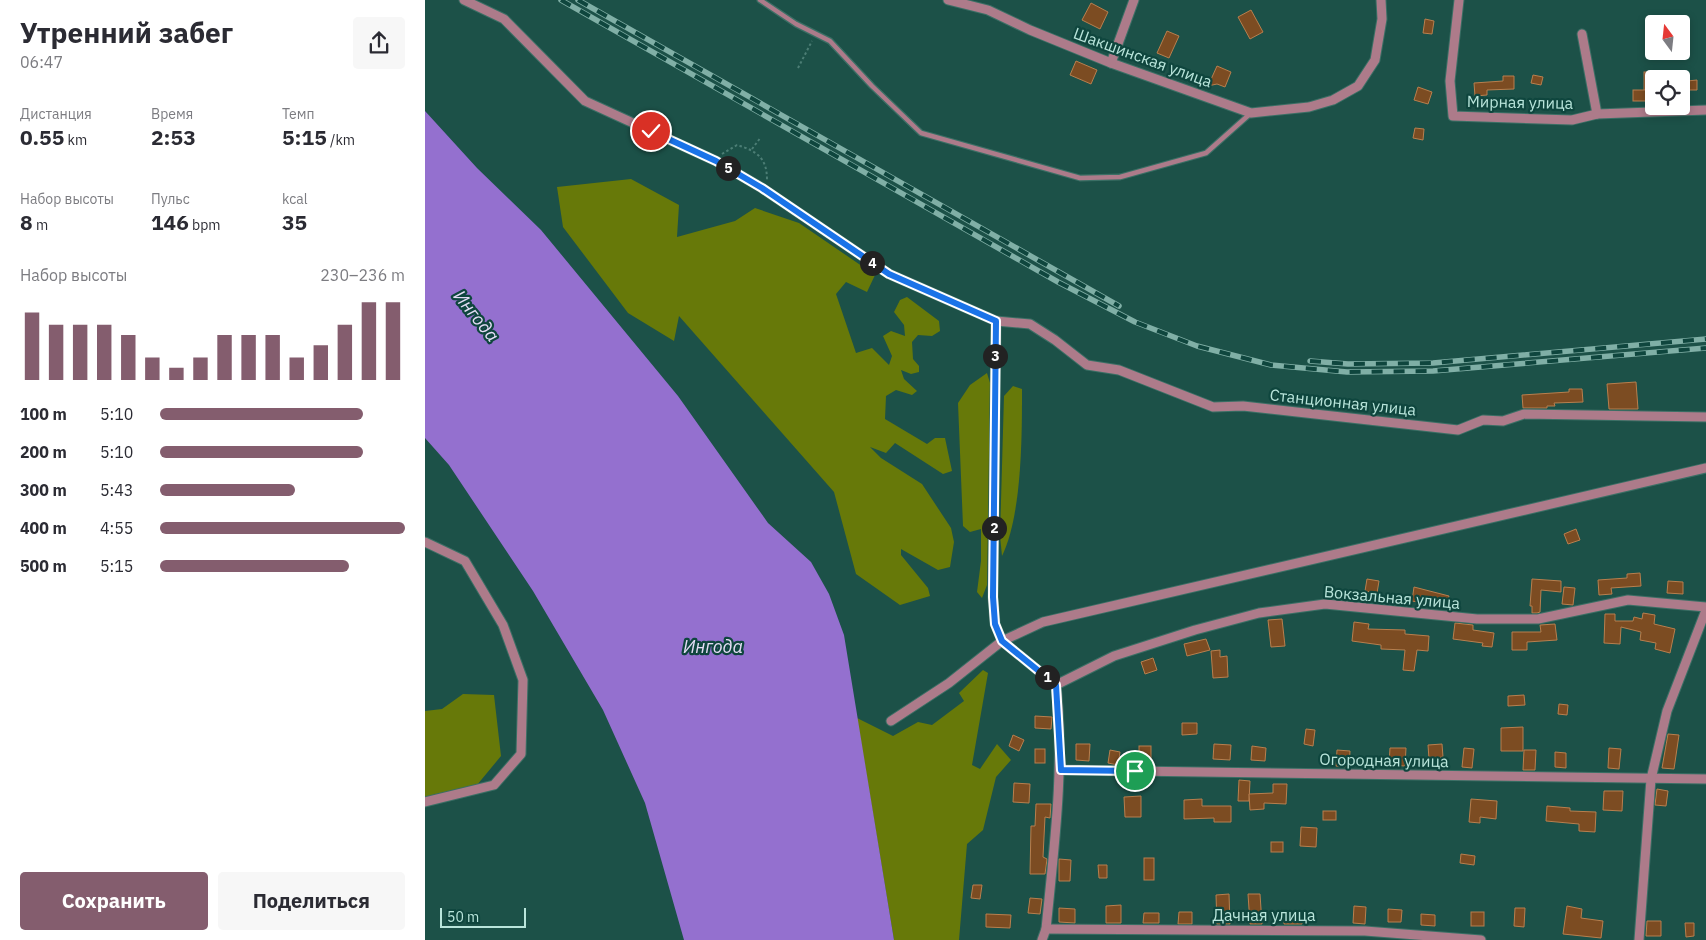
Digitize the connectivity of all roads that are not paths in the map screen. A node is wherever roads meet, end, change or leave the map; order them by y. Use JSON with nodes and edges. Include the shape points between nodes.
{"nodes":[{"id":1,"x":464,"y":0,"type":"edge"},
{"id":2,"x":760,"y":0,"type":"edge"},
{"id":3,"x":948,"y":0,"type":"edge"},
{"id":4,"x":1133,"y":0,"type":"edge"},
{"id":5,"x":1381,"y":0,"type":"edge"},
{"id":6,"x":1459,"y":0,"type":"edge"},
{"id":7,"x":967,"y":2,"type":"edge"},
{"id":8,"x":1581,"y":34,"type":"dead end"},
{"id":9,"x":1111,"y":62,"type":"junction"},
{"id":10,"x":1706,"y":110,"type":"edge"},
{"id":11,"x":1251,"y":113,"type":"junction"},
{"id":12,"x":1597,"y":114,"type":"junction"},
{"id":13,"x":996,"y":321,"type":"junction"},
{"id":14,"x":1706,"y":417,"type":"edge"},
{"id":15,"x":1706,"y":468,"type":"edge"},
{"id":16,"x":425,"y":542,"type":"edge"},
{"id":17,"x":1706,"y":609,"type":"edge"},
{"id":18,"x":1002,"y":641,"type":"junction"},
{"id":19,"x":1056,"y":685,"type":"junction"},
{"id":20,"x":891,"y":721,"type":"dead end"},
{"id":21,"x":1061,"y":770,"type":"junction"},
{"id":22,"x":1651,"y":779,"type":"junction"},
{"id":23,"x":1706,"y":779,"type":"edge"},
{"id":24,"x":425,"y":802,"type":"edge"},
{"id":25,"x":1046,"y":929,"type":"junction"},
{"id":26,"x":1042,"y":940,"type":"edge"},
{"id":27,"x":1481,"y":940,"type":"edge"},
{"id":28,"x":1639,"y":940,"type":"edge"}],
"edges":[{"from":1,"to":13,"type":"street","name":"Станционная улица","via":[[504,19],[585,102],[716,161],[889,274]]},
{"from":2,"to":11,"type":"lane","via":[[796,24],[831,41],[921,133],[1080,178],[1120,177],[1206,152]]},
{"from":3,"to":7,"type":"street","name":"Шакшинская улица"},
{"from":4,"to":9,"type":"street"},
{"from":5,"to":11,"type":"street","name":"Шакшинская улица","via":[[1382,19],[1375,60],[1358,86],[1333,100],[1309,107]]},
{"from":6,"to":12,"type":"street","name":"Мирная улица","via":[[1451,80],[1453,116],[1572,120]]},
{"from":7,"to":9,"type":"street","name":"Шакшинская улица"},
{"from":8,"to":12,"type":"street"},
{"from":9,"to":11,"type":"street","name":"Шакшинская улица"},
{"from":10,"to":12,"type":"street","name":"Мирная улица"},
{"from":13,"to":14,"type":"street","name":"Станционная улица","via":[[1031,324],[1087,365],[1119,370],[1213,407],[1243,406],[1457,430],[1483,420],[1503,421],[1524,414]]},
{"from":13,"to":18,"type":"street","via":[[993,597],[995,624]]},
{"from":15,"to":18,"type":"street","via":[[1043,622]]},
{"from":16,"to":24,"type":"street","via":[[465,561],[503,624],[523,680],[521,754],[494,785]]},
{"from":17,"to":19,"type":"street","name":"Вокзальная улица","via":[[1628,600],[1538,619],[1486,619],[1325,604],[1259,613],[1195,630],[1114,656]]},
{"from":17,"to":22,"type":"street","via":[[1667,711]]},
{"from":18,"to":19,"type":"street"},
{"from":18,"to":20,"type":"street","via":[[949,683]]},
{"from":19,"to":21,"type":"street"},
{"from":21,"to":22,"type":"street","name":"Огородная улица"},
{"from":21,"to":25,"type":"street"},
{"from":22,"to":23,"type":"street","name":"Огородная улица"},
{"from":22,"to":28,"type":"street"},
{"from":25,"to":26,"type":"street"},
{"from":25,"to":27,"type":"street","name":"Дачная улица","via":[[1365,931]]}]}
